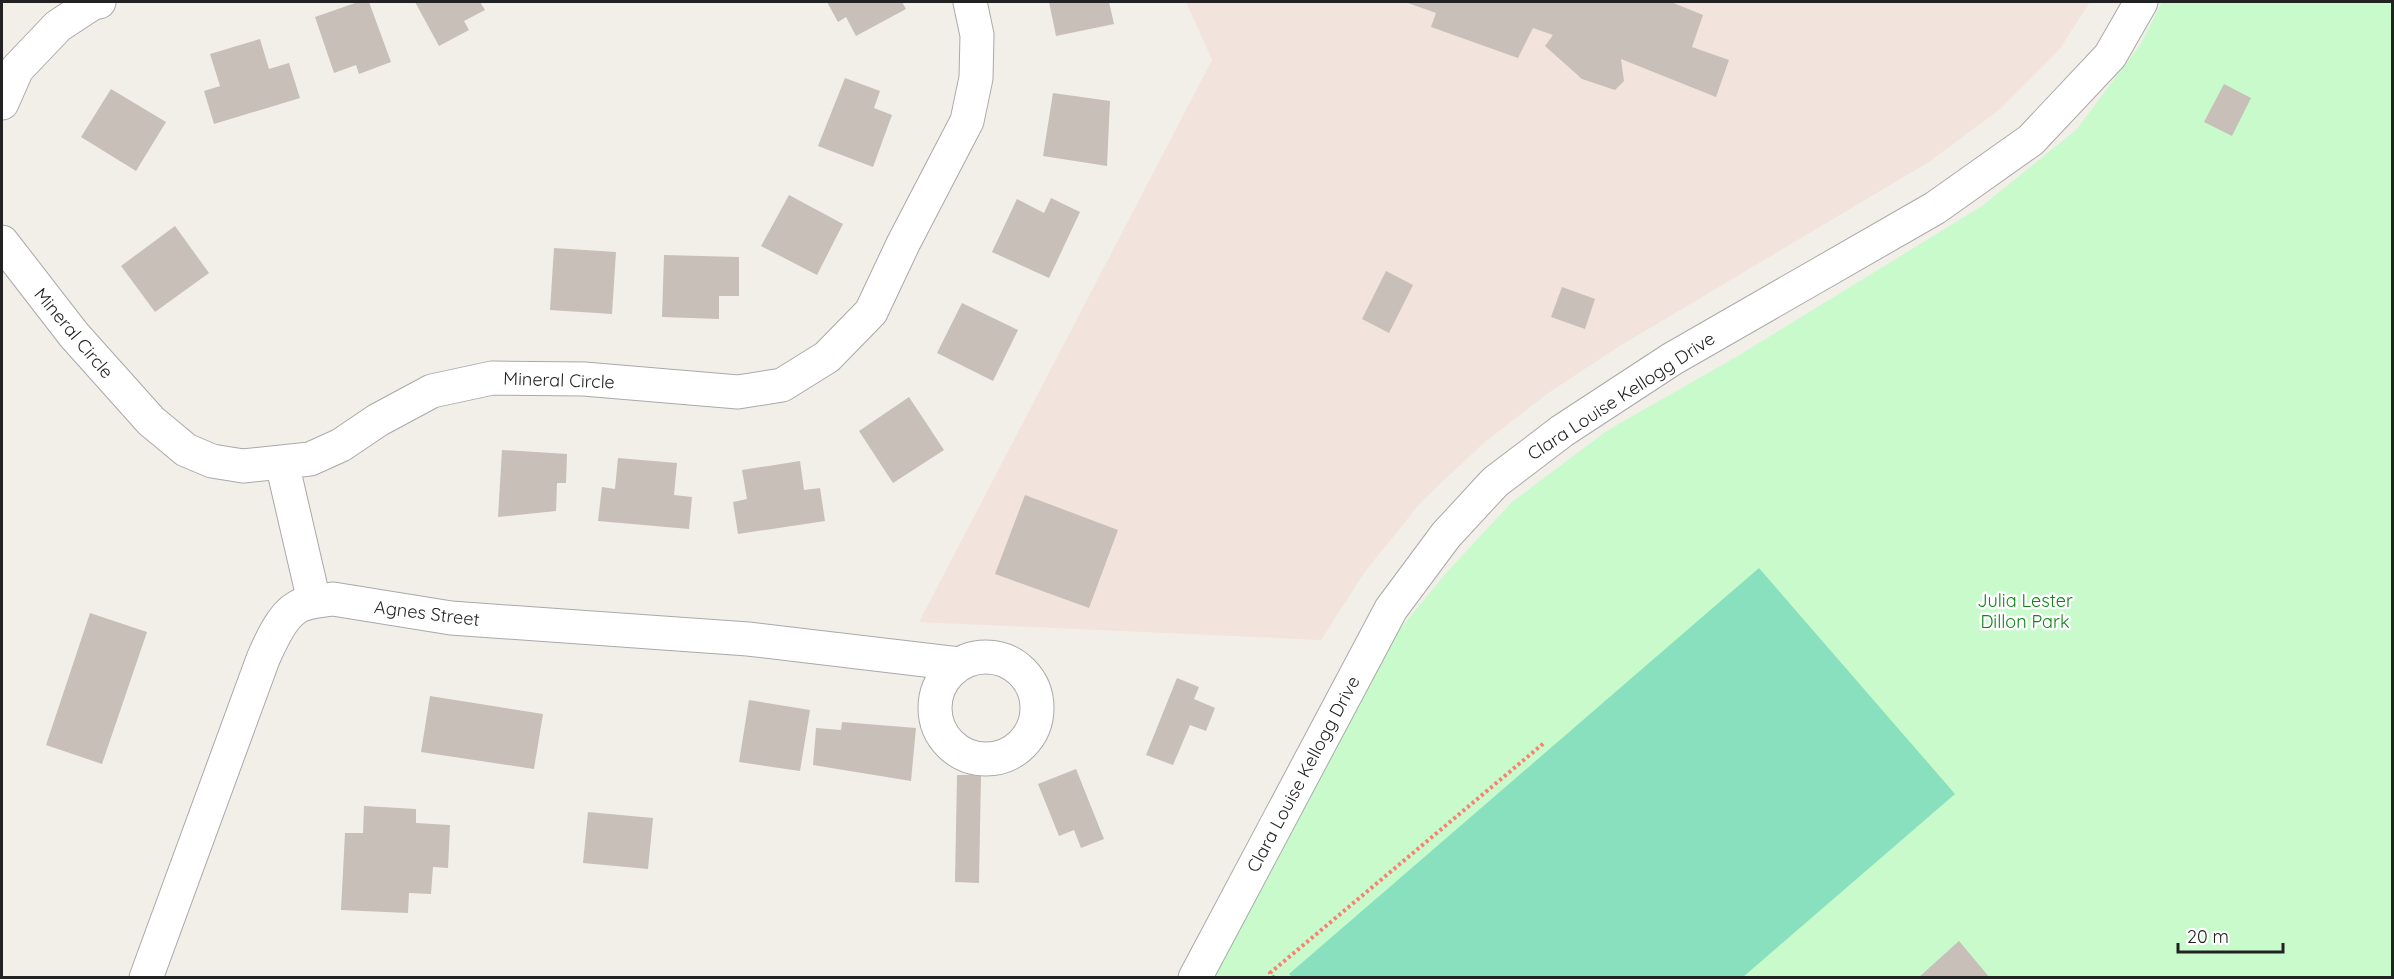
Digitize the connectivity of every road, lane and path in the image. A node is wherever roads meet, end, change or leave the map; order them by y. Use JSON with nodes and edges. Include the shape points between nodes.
{"nodes":[{"id":1,"x":99,"y":2,"type":"edge"},
{"id":2,"x":970,"y":2,"type":"edge"},
{"id":3,"x":2130,"y":5,"type":"edge"},
{"id":4,"x":2,"y":103,"type":"edge"},
{"id":5,"x":2,"y":242,"type":"edge"},
{"id":6,"x":282,"y":463,"type":"junction"},
{"id":7,"x":314,"y":601,"type":"junction"},
{"id":8,"x":959,"y":664,"type":"dead end"},
{"id":9,"x":1544,"y":743,"type":"dead end"},
{"id":10,"x":146,"y":978,"type":"edge"},
{"id":11,"x":1195,"y":978,"type":"edge"},
{"id":12,"x":1274,"y":978,"type":"edge"}],
"edges":[{"from":1,"to":4,"type":"street","via":[[58,26],[17,69]]},
{"from":2,"to":6,"type":"street","name":"Mineral Circle","via":[[977,35],[976,78],[967,121],[871,312],[827,357],[782,385],[738,392],[584,379],[492,378],[432,391],[341,445],[310,459]]},
{"from":3,"to":11,"type":"street","name":"Clara Louise Kellogg Drive","via":[[2109,56],[2031,140],[1935,208],[1672,359],[1562,430],[1496,482],[1446,535],[1391,609]]},
{"from":5,"to":6,"type":"street","name":"Mineral Circle","via":[[74,335],[135,404],[186,450],[212,461],[243,466]]},
{"from":6,"to":7,"type":"street"},
{"from":7,"to":8,"type":"street","name":"Agnes Street","via":[[333,599],[451,618],[748,639]]},
{"from":7,"to":10,"type":"street","name":"Agnes Street","via":[[295,608],[275,632]]},
{"from":9,"to":12,"type":"path","via":[[1270,973]]}]}
